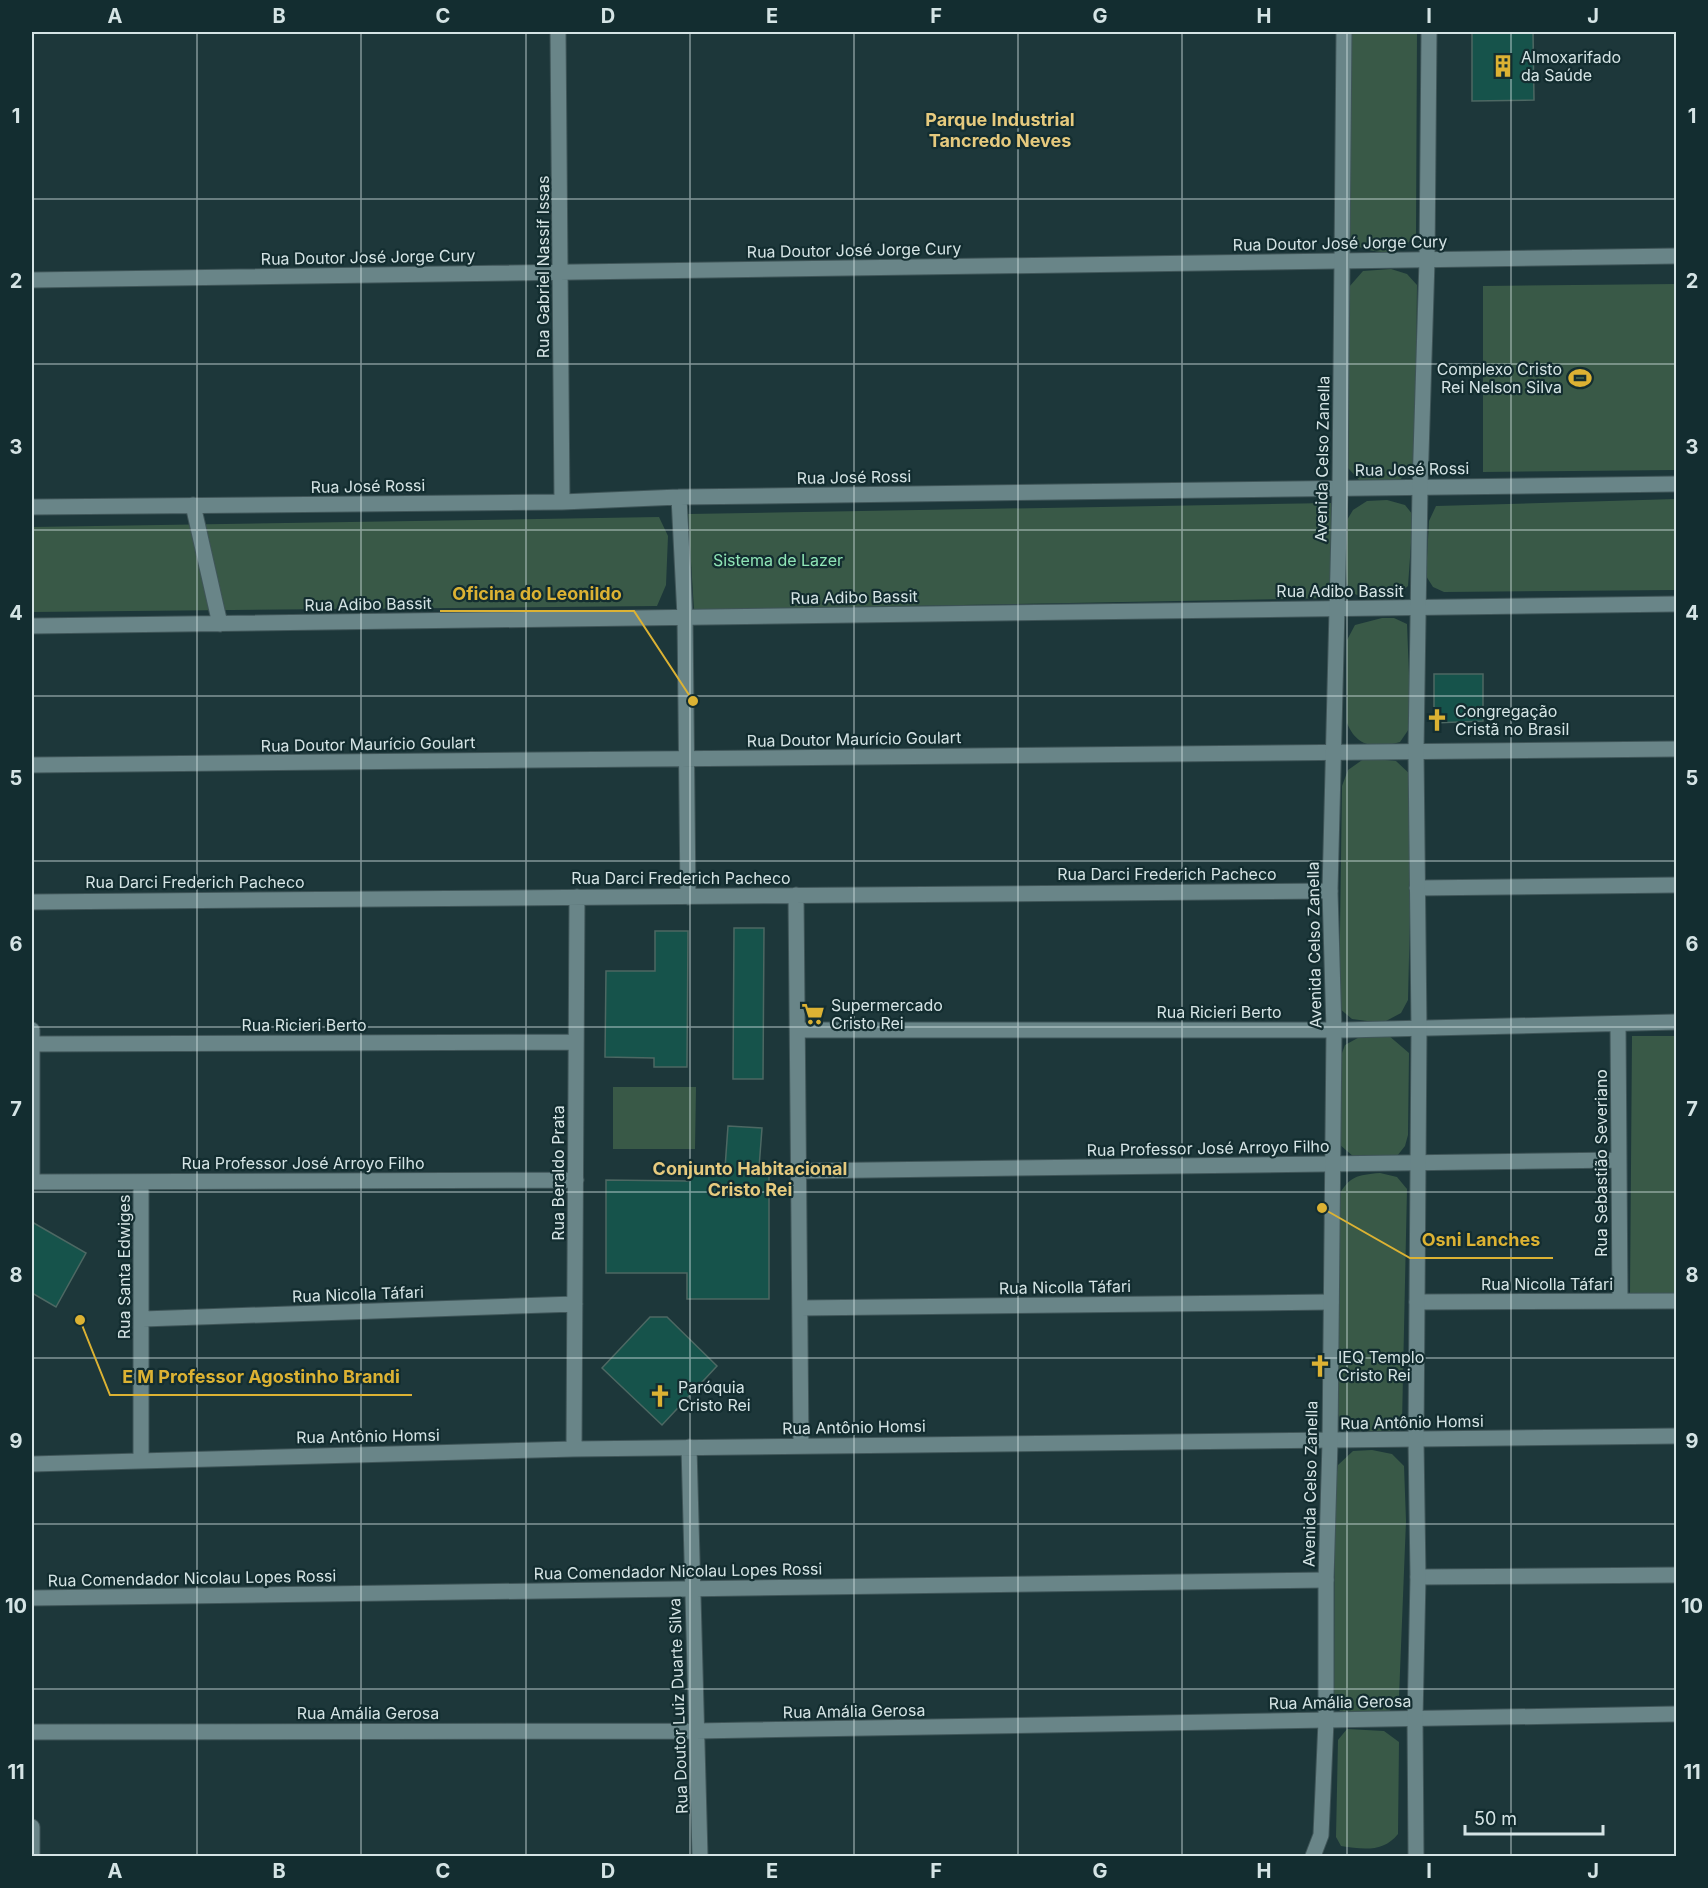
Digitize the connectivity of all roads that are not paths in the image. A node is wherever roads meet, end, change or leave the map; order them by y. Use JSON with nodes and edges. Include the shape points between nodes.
{"nodes":[{"id":1,"x":558,"y":32,"type":"edge"},
{"id":2,"x":1344,"y":32,"type":"edge"},
{"id":3,"x":1429,"y":32,"type":"edge"},
{"id":4,"x":1677,"y":256,"type":"edge"},
{"id":5,"x":1427,"y":260,"type":"junction"},
{"id":6,"x":1341,"y":261,"type":"junction"},
{"id":7,"x":561,"y":272,"type":"junction"},
{"id":8,"x":32,"y":280,"type":"edge"},
{"id":9,"x":1677,"y":484,"type":"edge"},
{"id":10,"x":1340,"y":488,"type":"junction"},
{"id":11,"x":1420,"y":488,"type":"junction"},
{"id":12,"x":679,"y":497,"type":"junction"},
{"id":13,"x":562,"y":502,"type":"junction"},
{"id":14,"x":193,"y":505,"type":"junction"},
{"id":15,"x":32,"y":507,"type":"edge"},
{"id":16,"x":1677,"y":604,"type":"edge"},
{"id":17,"x":1338,"y":608,"type":"junction"},
{"id":18,"x":1418,"y":609,"type":"junction"},
{"id":19,"x":685,"y":617,"type":"junction"},
{"id":20,"x":220,"y":624,"type":"junction"},
{"id":21,"x":32,"y":626,"type":"edge"},
{"id":22,"x":1677,"y":749,"type":"edge"},
{"id":23,"x":1332,"y":752,"type":"junction"},
{"id":24,"x":1416,"y":752,"type":"junction"},
{"id":25,"x":685,"y":759,"type":"junction"},
{"id":26,"x":32,"y":765,"type":"edge"},
{"id":27,"x":1677,"y":885,"type":"edge"},
{"id":28,"x":1417,"y":888,"type":"junction"},
{"id":29,"x":1330,"y":891,"type":"junction"},
{"id":30,"x":796,"y":896,"type":"junction"},
{"id":31,"x":577,"y":897,"type":"junction"},
{"id":32,"x":688,"y":897,"type":"junction"},
{"id":33,"x":32,"y":902,"type":"edge"},
{"id":34,"x":1677,"y":1022,"type":"edge"},
{"id":35,"x":1618,"y":1024,"type":"junction"},
{"id":36,"x":1419,"y":1029,"type":"junction"},
{"id":37,"x":32,"y":1030,"type":"edge"},
{"id":38,"x":798,"y":1030,"type":"junction"},
{"id":39,"x":1334,"y":1030,"type":"junction"},
{"id":40,"x":576,"y":1042,"type":"junction"},
{"id":41,"x":32,"y":1044,"type":"edge"},
{"id":42,"x":1619,"y":1160,"type":"junction"},
{"id":43,"x":1419,"y":1163,"type":"junction"},
{"id":44,"x":1332,"y":1164,"type":"junction"},
{"id":45,"x":799,"y":1171,"type":"junction"},
{"id":46,"x":576,"y":1180,"type":"junction"},
{"id":47,"x":32,"y":1182,"type":"edge"},
{"id":48,"x":141,"y":1182,"type":"junction"},
{"id":49,"x":1620,"y":1301,"type":"junction"},
{"id":50,"x":1677,"y":1301,"type":"edge"},
{"id":51,"x":1331,"y":1302,"type":"junction"},
{"id":52,"x":1417,"y":1302,"type":"junction"},
{"id":53,"x":575,"y":1304,"type":"junction"},
{"id":54,"x":800,"y":1308,"type":"junction"},
{"id":55,"x":142,"y":1319,"type":"junction"},
{"id":56,"x":1677,"y":1436,"type":"edge"},
{"id":57,"x":1416,"y":1440,"type":"junction"},
{"id":58,"x":1330,"y":1442,"type":"junction"},
{"id":59,"x":801,"y":1446,"type":"junction"},
{"id":60,"x":689,"y":1447,"type":"junction"},
{"id":61,"x":574,"y":1449,"type":"junction"},
{"id":62,"x":141,"y":1460,"type":"junction"},
{"id":63,"x":32,"y":1464,"type":"edge"},
{"id":64,"x":1677,"y":1575,"type":"edge"},
{"id":65,"x":1418,"y":1577,"type":"junction"},
{"id":66,"x":1326,"y":1580,"type":"junction"},
{"id":67,"x":693,"y":1589,"type":"junction"},
{"id":68,"x":32,"y":1598,"type":"edge"},
{"id":69,"x":1677,"y":1714,"type":"edge"},
{"id":70,"x":1415,"y":1719,"type":"junction"},
{"id":71,"x":1326,"y":1721,"type":"junction"},
{"id":72,"x":696,"y":1731,"type":"junction"},
{"id":73,"x":32,"y":1732,"type":"edge"},
{"id":74,"x":32,"y":1827,"type":"edge"},
{"id":75,"x":32,"y":1857,"type":"edge"},
{"id":76,"x":699,"y":1857,"type":"edge"},
{"id":77,"x":1313,"y":1857,"type":"edge"},
{"id":78,"x":1416,"y":1857,"type":"edge"}],
"edges":[{"from":1,"to":7,"type":"street","name":"Rua Gabriel Nassif Issas"},
{"from":2,"to":6,"type":"street","name":"Avenida Celso Zanella"},
{"from":3,"to":5,"type":"street"},
{"from":4,"to":5,"type":"street","name":"Rua Doutor José Jorge Cury"},
{"from":5,"to":6,"type":"street","name":"Rua Doutor José Jorge Cury"},
{"from":5,"to":11,"type":"street"},
{"from":6,"to":7,"type":"street","name":"Rua Doutor José Jorge Cury"},
{"from":6,"to":10,"type":"street","name":"Avenida Celso Zanella"},
{"from":7,"to":8,"type":"street","name":"Rua Doutor José Jorge Cury"},
{"from":7,"to":13,"type":"street","name":"Rua Gabriel Nassif Issas"},
{"from":9,"to":11,"type":"street","name":"Rua José Rossi"},
{"from":10,"to":11,"type":"street","name":"Rua José Rossi"},
{"from":10,"to":12,"type":"street","name":"Rua José Rossi"},
{"from":10,"to":17,"type":"street","name":"Avenida Celso Zanella"},
{"from":11,"to":18,"type":"street"},
{"from":12,"to":13,"type":"street","name":"Rua José Rossi"},
{"from":12,"to":19,"type":"street"},
{"from":13,"to":14,"type":"street","name":"Rua José Rossi"},
{"from":14,"to":15,"type":"street","name":"Rua José Rossi"},
{"from":14,"to":20,"type":"street"},
{"from":16,"to":18,"type":"street","name":"Rua Adibo Bassit"},
{"from":17,"to":18,"type":"street","name":"Rua Adibo Bassit"},
{"from":17,"to":19,"type":"street","name":"Rua Adibo Bassit"},
{"from":17,"to":23,"type":"street","name":"Avenida Celso Zanella"},
{"from":18,"to":24,"type":"street"},
{"from":19,"to":20,"type":"street","name":"Rua Adibo Bassit"},
{"from":19,"to":25,"type":"street"},
{"from":20,"to":21,"type":"street","name":"Rua Adibo Bassit"},
{"from":22,"to":24,"type":"street","name":"Rua Doutor Maurício Goulart"},
{"from":23,"to":24,"type":"street","name":"Rua Doutor Maurício Goulart"},
{"from":23,"to":25,"type":"street","name":"Rua Doutor Maurício Goulart"},
{"from":23,"to":29,"type":"street","name":"Avenida Celso Zanella"},
{"from":24,"to":28,"type":"street"},
{"from":25,"to":26,"type":"street","name":"Rua Doutor Maurício Goulart"},
{"from":25,"to":32,"type":"street"},
{"from":27,"to":28,"type":"street"},
{"from":28,"to":36,"type":"street"},
{"from":29,"to":30,"type":"street","name":"Rua Darci Frederich Pacheco"},
{"from":29,"to":39,"type":"street","name":"Avenida Celso Zanella"},
{"from":30,"to":32,"type":"street","name":"Rua Darci Frederich Pacheco"},
{"from":30,"to":38,"type":"street"},
{"from":31,"to":32,"type":"street","name":"Rua Darci Frederich Pacheco"},
{"from":31,"to":33,"type":"street","name":"Rua Darci Frederich Pacheco"},
{"from":31,"to":40,"type":"street","name":"Rua Beraldo Prata"},
{"from":34,"to":35,"type":"street","name":"Rua Ricieri Berto"},
{"from":35,"to":36,"type":"street","name":"Rua Ricieri Berto"},
{"from":35,"to":42,"type":"street","name":"Rua Sebastião Severiano"},
{"from":36,"to":39,"type":"street","name":"Rua Ricieri Berto"},
{"from":36,"to":43,"type":"street"},
{"from":37,"to":41,"type":"street"},
{"from":38,"to":39,"type":"street","name":"Rua Ricieri Berto"},
{"from":38,"to":45,"type":"street"},
{"from":39,"to":44,"type":"street","name":"Avenida Celso Zanella"},
{"from":40,"to":41,"type":"street","name":"Rua Ricieri Berto"},
{"from":40,"to":46,"type":"street","name":"Rua Beraldo Prata"},
{"from":41,"to":47,"type":"street"},
{"from":42,"to":43,"type":"street","name":"Rua Professor José Arroyo Filho"},
{"from":42,"to":49,"type":"street","name":"Rua Sebastião Severiano"},
{"from":43,"to":44,"type":"street","name":"Rua Professor José Arroyo Filho"},
{"from":43,"to":52,"type":"street"},
{"from":44,"to":45,"type":"street","name":"Rua Professor José Arroyo Filho"},
{"from":44,"to":51,"type":"street","name":"Avenida Celso Zanella"},
{"from":45,"to":54,"type":"street"},
{"from":46,"to":48,"type":"street","name":"Rua Professor José Arroyo Filho"},
{"from":46,"to":53,"type":"street","name":"Rua Beraldo Prata"},
{"from":47,"to":48,"type":"street","name":"Rua Professor José Arroyo Filho"},
{"from":48,"to":55,"type":"street","name":"Rua Santa Edwiges"},
{"from":49,"to":50,"type":"street","name":"Rua Nicolla Táfari"},
{"from":49,"to":52,"type":"street","name":"Rua Nicolla Táfari"},
{"from":51,"to":54,"type":"street","name":"Rua Nicolla Táfari"},
{"from":51,"to":58,"type":"street","name":"Avenida Celso Zanella"},
{"from":52,"to":57,"type":"street"},
{"from":53,"to":55,"type":"street","name":"Rua Nicolla Táfari"},
{"from":53,"to":61,"type":"street","name":"Rua Beraldo Prata"},
{"from":54,"to":59,"type":"street"},
{"from":55,"to":62,"type":"street","name":"Rua Santa Edwiges"},
{"from":56,"to":57,"type":"street","name":"Rua Antônio Homsi"},
{"from":57,"to":58,"type":"street","name":"Rua Antônio Homsi"},
{"from":57,"to":65,"type":"street"},
{"from":58,"to":59,"type":"street","name":"Rua Antônio Homsi"},
{"from":58,"to":66,"type":"street","name":"Avenida Celso Zanella"},
{"from":59,"to":60,"type":"street","name":"Rua Antônio Homsi"},
{"from":60,"to":61,"type":"street","name":"Rua Antônio Homsi"},
{"from":60,"to":67,"type":"street","name":"Rua Doutor Luiz Duarte Silva"},
{"from":61,"to":62,"type":"street","name":"Rua Antônio Homsi"},
{"from":62,"to":63,"type":"street","name":"Rua Antônio Homsi"},
{"from":64,"to":65,"type":"street"},
{"from":65,"to":70,"type":"street"},
{"from":66,"to":67,"type":"street","name":"Rua Comendador Nicolau Lopes Rossi"},
{"from":66,"to":71,"type":"street","name":"Avenida Celso Zanella"},
{"from":67,"to":68,"type":"street","name":"Rua Comendador Nicolau Lopes Rossi"},
{"from":67,"to":72,"type":"street","name":"Rua Doutor Luiz Duarte Silva"},
{"from":69,"to":70,"type":"street","name":"Rua Amália Gerosa"},
{"from":70,"to":71,"type":"street","name":"Rua Amália Gerosa"},
{"from":70,"to":78,"type":"street"},
{"from":71,"to":72,"type":"street","name":"Rua Amália Gerosa"},
{"from":71,"to":77,"type":"street","name":"Avenida Celso Zanella","via":[[1321,1835]]},
{"from":72,"to":73,"type":"street","name":"Rua Amália Gerosa"},
{"from":72,"to":76,"type":"street","name":"Rua Doutor Luiz Duarte Silva"},
{"from":74,"to":75,"type":"street"}]}
